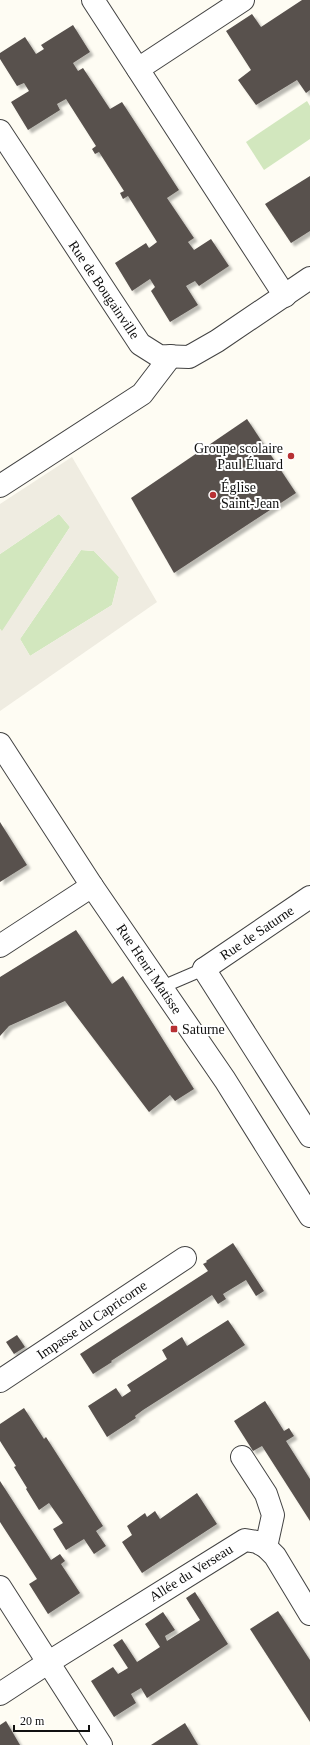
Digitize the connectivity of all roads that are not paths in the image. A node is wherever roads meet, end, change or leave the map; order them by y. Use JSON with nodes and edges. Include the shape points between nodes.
{"nodes":[{"id":1,"x":93,"y":0,"type":"edge"},
{"id":2,"x":243,"y":0,"type":"edge"},
{"id":3,"x":138,"y":69,"type":"junction"},
{"id":4,"x":0,"y":131,"type":"edge"},
{"id":5,"x":310,"y":278,"type":"edge"},
{"id":6,"x":285,"y":296,"type":"junction"},
{"id":7,"x":171,"y":356,"type":"junction"},
{"id":8,"x":0,"y":486,"type":"edge"},
{"id":9,"x":0,"y":744,"type":"edge"},
{"id":10,"x":92,"y":886,"type":"junction"},
{"id":11,"x":310,"y":897,"type":"edge"},
{"id":12,"x":0,"y":946,"type":"edge"},
{"id":13,"x":204,"y":969,"type":"junction"},
{"id":14,"x":162,"y":987,"type":"junction"},
{"id":15,"x":310,"y":1136,"type":"edge"},
{"id":16,"x":310,"y":1216,"type":"edge"},
{"id":17,"x":185,"y":1258,"type":"dead end"},
{"id":18,"x":0,"y":1382,"type":"edge"},
{"id":19,"x":242,"y":1457,"type":"dead end"},
{"id":20,"x":266,"y":1547,"type":"junction"},
{"id":21,"x":0,"y":1587,"type":"edge"},
{"id":22,"x":310,"y":1614,"type":"edge"},
{"id":23,"x":49,"y":1662,"type":"junction"},
{"id":24,"x":0,"y":1694,"type":"edge"},
{"id":25,"x":101,"y":1745,"type":"edge"}],
"edges":[{"from":1,"to":3,"type":"street"},
{"from":2,"to":3,"type":"street"},
{"from":3,"to":6,"type":"street"},
{"from":4,"to":7,"type":"street","name":"Rue de Bougainville","via":[[140,344],[159,356]]},
{"from":5,"to":6,"type":"street","name":"Rue de Bougainville"},
{"from":6,"to":7,"type":"street","name":"Rue de Bougainville","via":[[189,357]]},
{"from":7,"to":8,"type":"street","via":[[142,394]]},
{"from":9,"to":10,"type":"street","name":"Rue Henri Matisse"},
{"from":10,"to":12,"type":"street"},
{"from":10,"to":14,"type":"street","name":"Rue Henri Matisse"},
{"from":11,"to":13,"type":"street","name":"Rue de Saturne"},
{"from":13,"to":14,"type":"lane"},
{"from":13,"to":15,"type":"street"},
{"from":14,"to":16,"type":"street","name":"Rue Henri Matisse","via":[[225,1080]]},
{"from":17,"to":18,"type":"street","name":"Impasse du Capricorne"},
{"from":19,"to":20,"type":"street","via":[[266,1494],[273,1515]]},
{"from":20,"to":22,"type":"street","via":[[275,1556]]},
{"from":20,"to":23,"type":"street","name":"Allée du Verseau","via":[[245,1540]]},
{"from":21,"to":23,"type":"street"},
{"from":23,"to":24,"type":"street"},
{"from":23,"to":25,"type":"street"}]}
